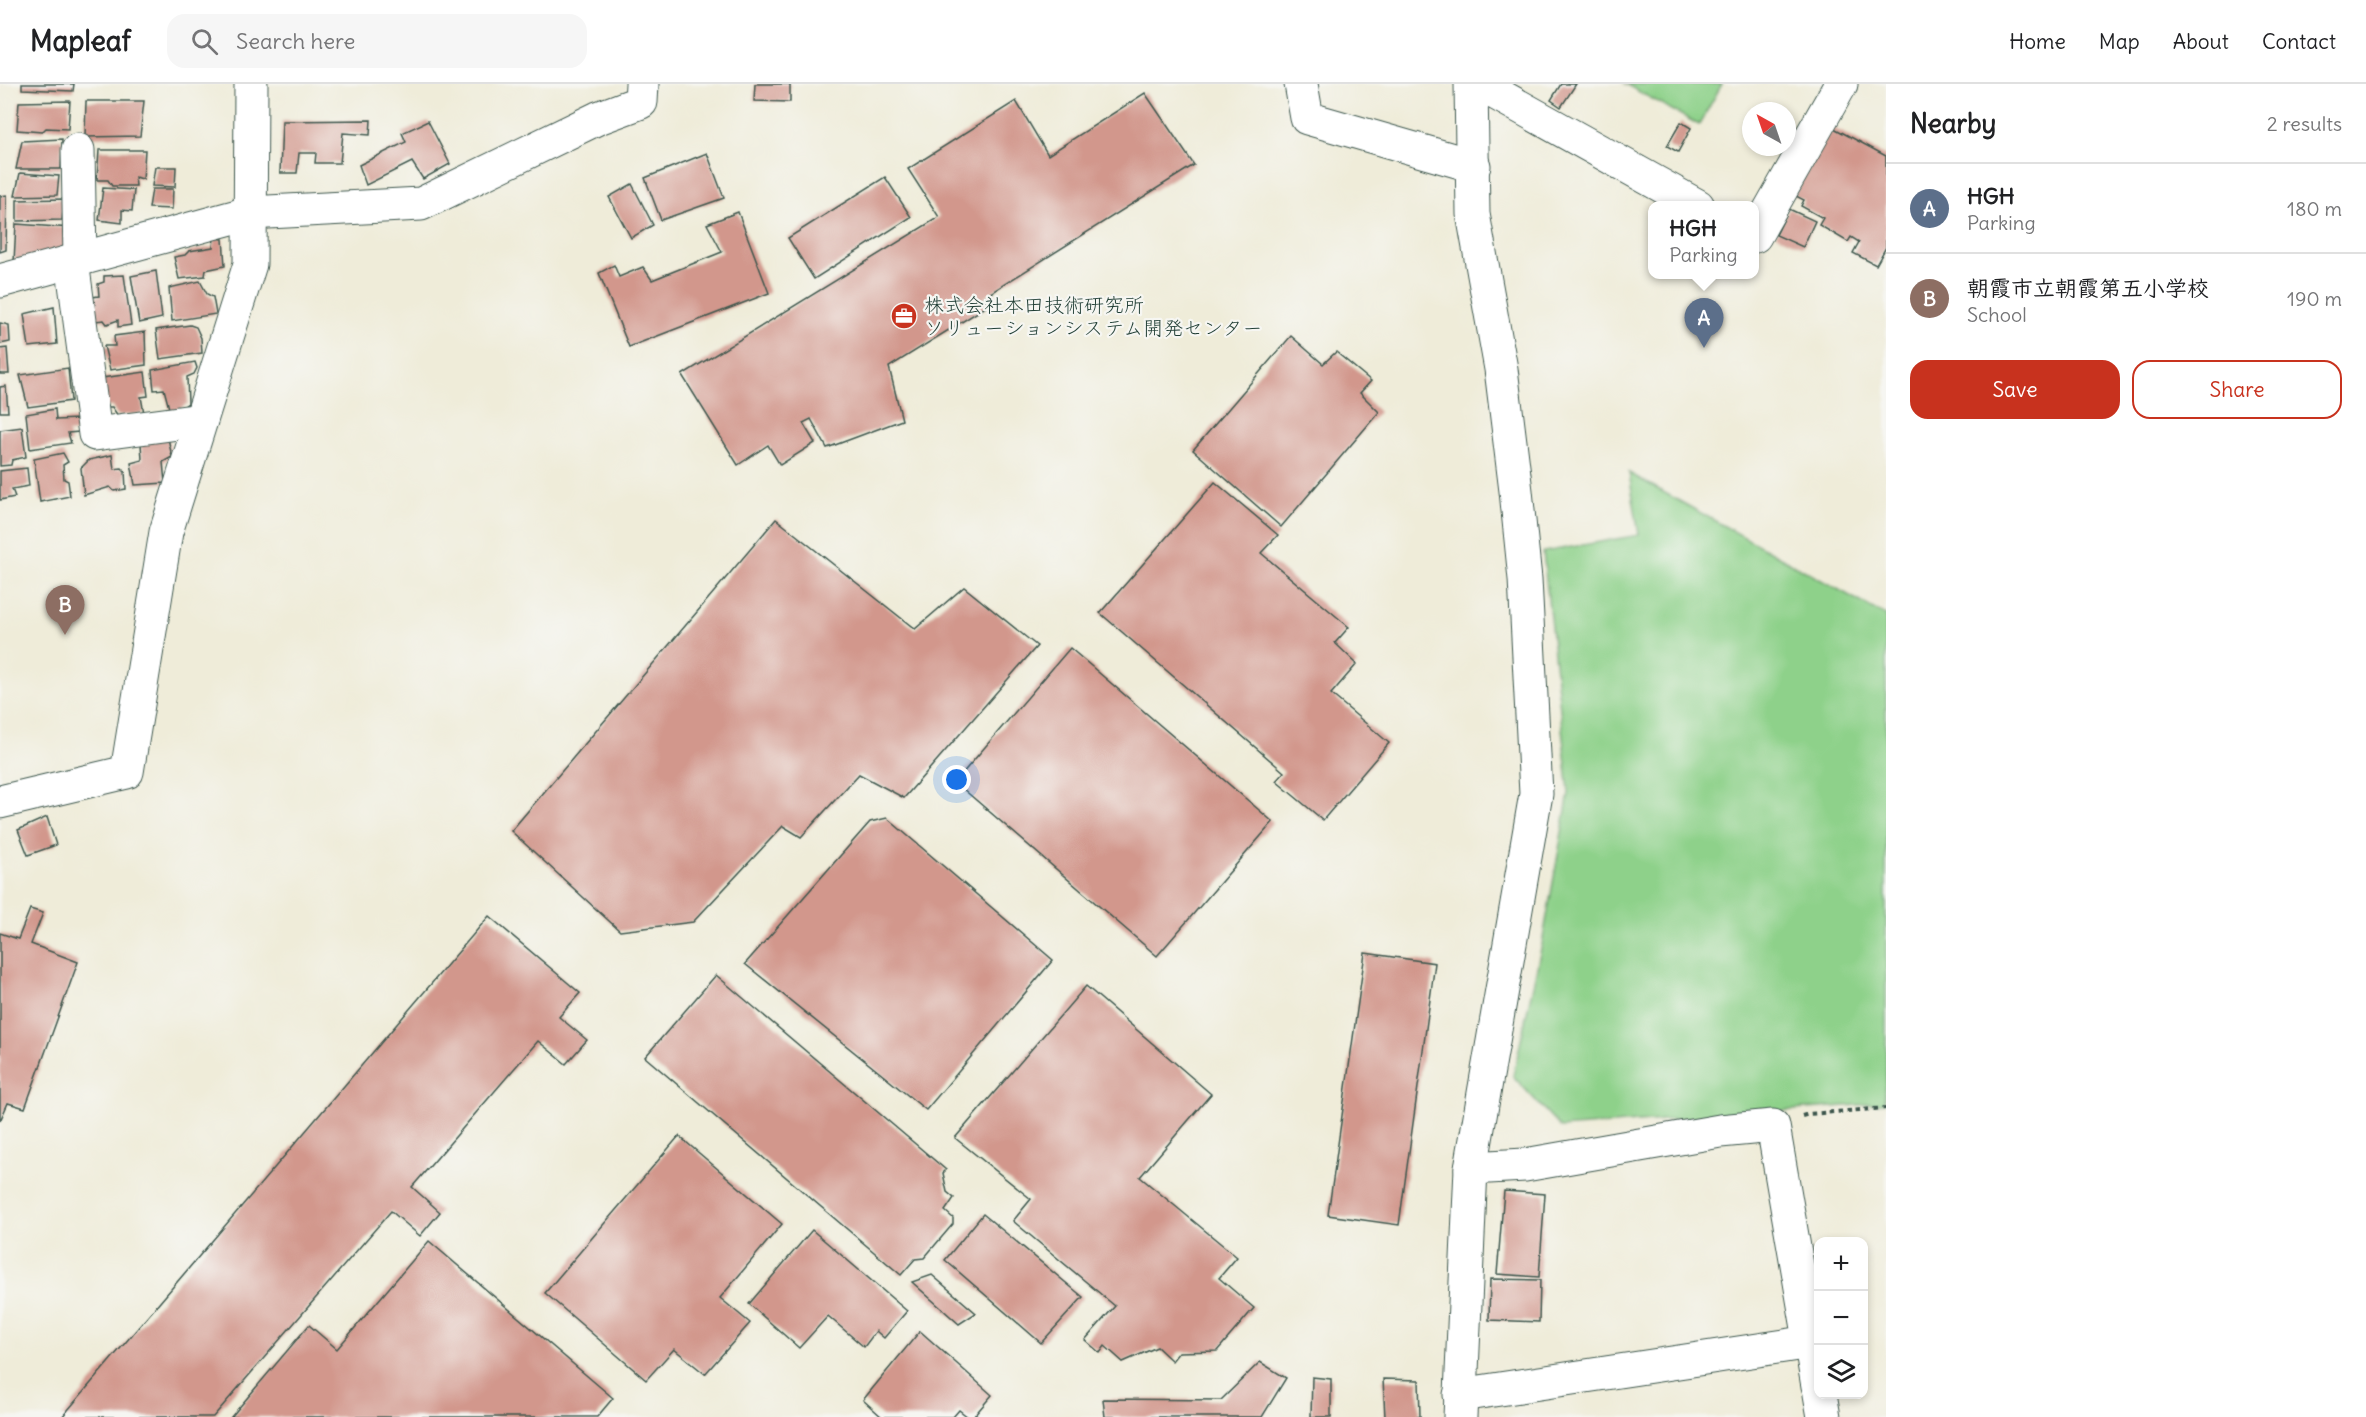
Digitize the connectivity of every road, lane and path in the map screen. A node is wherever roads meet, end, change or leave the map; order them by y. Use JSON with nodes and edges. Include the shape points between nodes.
{"nodes":[{"id":1,"x":251,"y":84,"type":"edge"},
{"id":2,"x":642,"y":84,"type":"edge"},
{"id":3,"x":1301,"y":84,"type":"edge"},
{"id":4,"x":1471,"y":84,"type":"edge"},
{"id":5,"x":1479,"y":84,"type":"edge"},
{"id":6,"x":1841,"y":84,"type":"edge"},
{"id":7,"x":78,"y":150,"type":"dead end"},
{"id":8,"x":1474,"y":166,"type":"junction"},
{"id":9,"x":1689,"y":201,"type":"edge"},
{"id":10,"x":249,"y":213,"type":"junction"},
{"id":11,"x":1759,"y":229,"type":"edge"},
{"id":12,"x":76,"y":260,"type":"junction"},
{"id":13,"x":0,"y":281,"type":"edge"},
{"id":14,"x":201,"y":420,"type":"junction"},
{"id":15,"x":0,"y":802,"type":"edge"},
{"id":16,"x":1886,"y":1108,"type":"edge"},
{"id":17,"x":1773,"y":1126,"type":"junction"},
{"id":18,"x":1471,"y":1168,"type":"junction"},
{"id":19,"x":1811,"y":1342,"type":"junction"},
{"id":20,"x":1814,"y":1361,"type":"edge"},
{"id":21,"x":1821,"y":1399,"type":"edge"},
{"id":22,"x":1460,"y":1406,"type":"edge"},
{"id":23,"x":1824,"y":1417,"type":"edge"}],
"edges":[{"from":1,"to":10,"type":"street"},
{"from":2,"to":10,"type":"street","via":[[641,102],[598,118],[421,204]]},
{"from":3,"to":8,"type":"street","via":[[1307,118]]},
{"from":4,"to":8,"type":"street"},
{"from":5,"to":9,"type":"street"},
{"from":6,"to":11,"type":"street"},
{"from":7,"to":12,"type":"street"},
{"from":8,"to":18,"type":"street","via":[[1473,214],[1501,369],[1525,579],[1536,794]]},
{"from":10,"to":12,"type":"street"},
{"from":10,"to":14,"type":"street","via":[[250,264]]},
{"from":12,"to":13,"type":"street"},
{"from":12,"to":14,"type":"street","via":[[95,434]]},
{"from":14,"to":15,"type":"street","via":[[166,531],[127,772]]},
{"from":16,"to":17,"type":"path","via":[[1809,1114]]},
{"from":17,"to":18,"type":"street","via":[[1720,1131],[1525,1165]]},
{"from":17,"to":19,"type":"street"},
{"from":18,"to":22,"type":"street"},
{"from":19,"to":20,"type":"street"},
{"from":19,"to":22,"type":"street"},
{"from":21,"to":23,"type":"street"}]}
